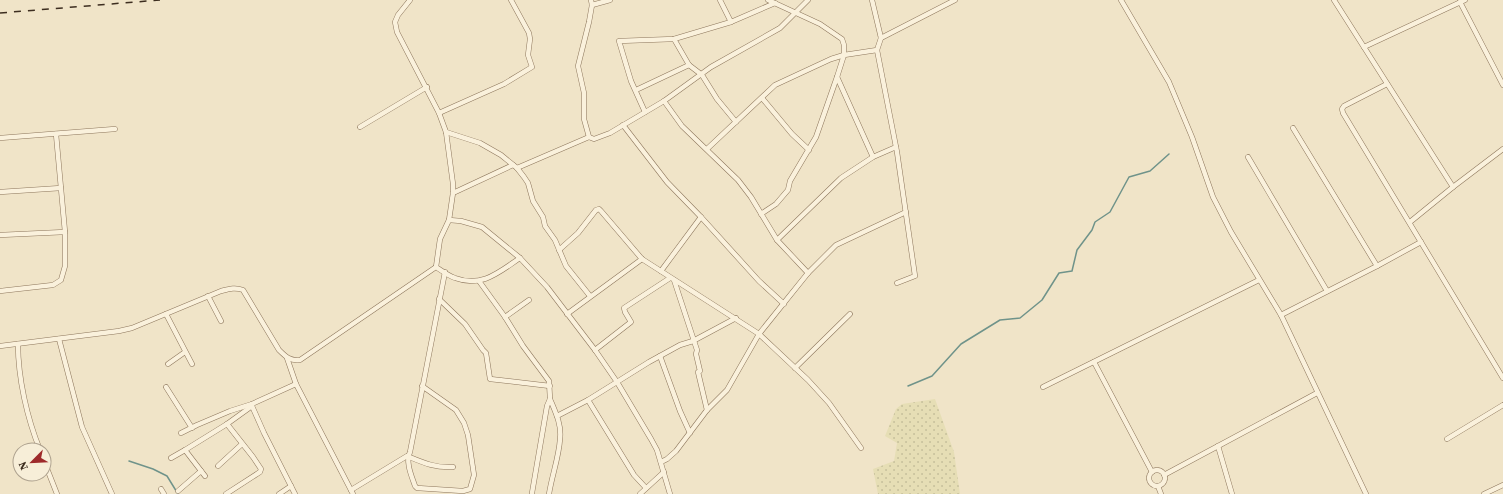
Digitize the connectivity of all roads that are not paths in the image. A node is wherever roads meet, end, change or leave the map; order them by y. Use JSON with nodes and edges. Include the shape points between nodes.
{"nodes":[{"id":1,"x":410,"y":0,"type":"edge"},
{"id":2,"x":511,"y":0,"type":"edge"},
{"id":3,"x":610,"y":0,"type":"edge"},
{"id":4,"x":720,"y":0,"type":"edge"},
{"id":5,"x":768,"y":0,"type":"edge"},
{"id":6,"x":808,"y":0,"type":"edge"},
{"id":7,"x":872,"y":0,"type":"edge"},
{"id":8,"x":955,"y":0,"type":"edge"},
{"id":9,"x":1121,"y":0,"type":"edge"},
{"id":10,"x":1334,"y":0,"type":"edge"},
{"id":11,"x":1465,"y":0,"type":"edge"},
{"id":12,"x":1460,"y":2,"type":"junction"},
{"id":13,"x":591,"y":3,"type":"edge"},
{"id":14,"x":775,"y":3,"type":"junction"},
{"id":15,"x":796,"y":12,"type":"junction"},
{"id":16,"x":731,"y":22,"type":"junction"},
{"id":17,"x":881,"y":38,"type":"junction"},
{"id":18,"x":674,"y":39,"type":"junction"},
{"id":19,"x":1364,"y":47,"type":"junction"},
{"id":20,"x":878,"y":50,"type":"junction"},
{"id":21,"x":844,"y":55,"type":"junction"},
{"id":22,"x":689,"y":65,"type":"junction"},
{"id":23,"x":702,"y":75,"type":"junction"},
{"id":24,"x":837,"y":77,"type":"junction"},
{"id":25,"x":1387,"y":84,"type":"junction"},
{"id":26,"x":1503,"y":85,"type":"edge"},
{"id":27,"x":427,"y":87,"type":"junction"},
{"id":28,"x":636,"y":90,"type":"junction"},
{"id":29,"x":762,"y":98,"type":"junction"},
{"id":30,"x":664,"y":101,"type":"junction"},
{"id":31,"x":645,"y":112,"type":"junction"},
{"id":32,"x":440,"y":113,"type":"junction"},
{"id":33,"x":736,"y":122,"type":"junction"},
{"id":34,"x":623,"y":125,"type":"junction"},
{"id":35,"x":360,"y":128,"type":"dead end"},
{"id":36,"x":1293,"y":128,"type":"dead end"},
{"id":37,"x":115,"y":129,"type":"dead end"},
{"id":38,"x":446,"y":132,"type":"junction"},
{"id":39,"x":56,"y":134,"type":"junction"},
{"id":40,"x":588,"y":137,"type":"junction"},
{"id":41,"x":0,"y":138,"type":"edge"},
{"id":42,"x":896,"y":147,"type":"junction"},
{"id":43,"x":707,"y":149,"type":"junction"},
{"id":44,"x":1503,"y":149,"type":"edge"},
{"id":45,"x":809,"y":150,"type":"junction"},
{"id":46,"x":873,"y":157,"type":"junction"},
{"id":47,"x":1248,"y":157,"type":"dead end"},
{"id":48,"x":515,"y":167,"type":"junction"},
{"id":49,"x":1453,"y":187,"type":"junction"},
{"id":50,"x":61,"y":188,"type":"junction"},
{"id":51,"x":0,"y":192,"type":"edge"},
{"id":52,"x":453,"y":193,"type":"junction"},
{"id":53,"x":906,"y":212,"type":"junction"},
{"id":54,"x":761,"y":214,"type":"junction"},
{"id":55,"x":701,"y":217,"type":"junction"},
{"id":56,"x":449,"y":220,"type":"junction"},
{"id":57,"x":1410,"y":222,"type":"junction"},
{"id":58,"x":65,"y":232,"type":"junction"},
{"id":59,"x":0,"y":235,"type":"edge"},
{"id":60,"x":777,"y":240,"type":"junction"},
{"id":61,"x":1421,"y":242,"type":"junction"},
{"id":62,"x":559,"y":250,"type":"junction"},
{"id":63,"x":520,"y":258,"type":"junction"},
{"id":64,"x":642,"y":259,"type":"junction"},
{"id":65,"x":1377,"y":266,"type":"junction"},
{"id":66,"x":436,"y":267,"type":"junction"},
{"id":67,"x":661,"y":271,"type":"junction"},
{"id":68,"x":445,"y":272,"type":"junction"},
{"id":69,"x":808,"y":274,"type":"junction"},
{"id":70,"x":672,"y":279,"type":"junction"},
{"id":71,"x":1259,"y":280,"type":"junction"},
{"id":72,"x":479,"y":281,"type":"junction"},
{"id":73,"x":896,"y":283,"type":"dead end"},
{"id":74,"x":0,"y":291,"type":"edge"},
{"id":75,"x":1327,"y":291,"type":"junction"},
{"id":76,"x":208,"y":296,"type":"junction"},
{"id":77,"x":590,"y":296,"type":"junction"},
{"id":78,"x":439,"y":299,"type":"junction"},
{"id":79,"x":529,"y":300,"type":"dead end"},
{"id":80,"x":784,"y":304,"type":"junction"},
{"id":81,"x":166,"y":314,"type":"junction"},
{"id":82,"x":567,"y":314,"type":"junction"},
{"id":83,"x":850,"y":314,"type":"dead end"},
{"id":84,"x":1281,"y":315,"type":"junction"},
{"id":85,"x":505,"y":317,"type":"junction"},
{"id":86,"x":736,"y":318,"type":"junction"},
{"id":87,"x":221,"y":321,"type":"dead end"},
{"id":88,"x":759,"y":334,"type":"junction"},
{"id":89,"x":59,"y":339,"type":"junction"},
{"id":90,"x":693,"y":341,"type":"junction"},
{"id":91,"x":18,"y":344,"type":"junction"},
{"id":92,"x":0,"y":346,"type":"edge"},
{"id":93,"x":595,"y":350,"type":"junction"},
{"id":94,"x":185,"y":352,"type":"junction"},
{"id":95,"x":660,"y":356,"type":"junction"},
{"id":96,"x":287,"y":358,"type":"junction"},
{"id":97,"x":1094,"y":362,"type":"junction"},
{"id":98,"x":168,"y":364,"type":"dead end"},
{"id":99,"x":192,"y":364,"type":"dead end"},
{"id":100,"x":795,"y":368,"type":"junction"},
{"id":101,"x":1503,"y":378,"type":"edge"},
{"id":102,"x":617,"y":382,"type":"junction"},
{"id":103,"x":296,"y":384,"type":"junction"},
{"id":104,"x":422,"y":386,"type":"junction"},
{"id":105,"x":550,"y":386,"type":"junction"},
{"id":106,"x":166,"y":387,"type":"dead end"},
{"id":107,"x":1043,"y":387,"type":"dead end"},
{"id":108,"x":1317,"y":393,"type":"junction"},
{"id":109,"x":550,"y":399,"type":"junction"},
{"id":110,"x":588,"y":400,"type":"junction"},
{"id":111,"x":252,"y":405,"type":"junction"},
{"id":112,"x":1503,"y":405,"type":"edge"},
{"id":113,"x":707,"y":410,"type":"junction"},
{"id":114,"x":557,"y":416,"type":"junction"},
{"id":115,"x":227,"y":424,"type":"junction"},
{"id":116,"x":192,"y":428,"type":"junction"},
{"id":117,"x":181,"y":433,"type":"dead end"},
{"id":118,"x":690,"y":433,"type":"junction"},
{"id":119,"x":1447,"y":439,"type":"dead end"},
{"id":120,"x":37,"y":442,"type":"edge"},
{"id":121,"x":242,"y":444,"type":"junction"},
{"id":122,"x":1218,"y":446,"type":"junction"},
{"id":123,"x":861,"y":448,"type":"dead end"},
{"id":124,"x":185,"y":450,"type":"junction"},
{"id":125,"x":407,"y":456,"type":"junction"},
{"id":126,"x":171,"y":458,"type":"dead end"},
{"id":127,"x":661,"y":462,"type":"junction"},
{"id":128,"x":218,"y":466,"type":"dead end"},
{"id":129,"x":453,"y":467,"type":"dead end"},
{"id":130,"x":201,"y":471,"type":"junction"},
{"id":131,"x":664,"y":472,"type":"junction"},
{"id":132,"x":1152,"y":472,"type":"junction"},
{"id":133,"x":1164,"y":474,"type":"junction"},
{"id":134,"x":205,"y":476,"type":"dead end"},
{"id":135,"x":52,"y":481,"type":"edge"},
{"id":136,"x":1503,"y":485,"type":"edge"},
{"id":137,"x":291,"y":486,"type":"junction"},
{"id":138,"x":1158,"y":486,"type":"junction"},
{"id":139,"x":646,"y":488,"type":"junction"},
{"id":140,"x":161,"y":489,"type":"dead end"},
{"id":141,"x":178,"y":492,"type":"dead end"},
{"id":142,"x":352,"y":492,"type":"edge"},
{"id":143,"x":532,"y":493,"type":"dead end"},
{"id":144,"x":57,"y":494,"type":"edge"},
{"id":145,"x":112,"y":494,"type":"edge"},
{"id":146,"x":164,"y":494,"type":"edge"},
{"id":147,"x":226,"y":494,"type":"edge"},
{"id":148,"x":279,"y":494,"type":"edge"},
{"id":149,"x":295,"y":494,"type":"edge"},
{"id":150,"x":549,"y":494,"type":"edge"},
{"id":151,"x":640,"y":494,"type":"edge"},
{"id":152,"x":670,"y":494,"type":"edge"},
{"id":153,"x":1161,"y":494,"type":"edge"},
{"id":154,"x":1232,"y":494,"type":"edge"},
{"id":155,"x":1366,"y":494,"type":"edge"},
{"id":156,"x":1484,"y":494,"type":"edge"}],
"edges":[{"from":1,"to":27,"type":"street","via":[[395,22],[397,32]]},
{"from":2,"to":32,"type":"street","via":[[529,33],[528,55],[532,67],[504,84]]},
{"from":3,"to":13,"type":"street"},
{"from":4,"to":16,"type":"street"},
{"from":5,"to":14,"type":"street"},
{"from":6,"to":15,"type":"street"},
{"from":7,"to":17,"type":"street"},
{"from":8,"to":17,"type":"street"},
{"from":9,"to":71,"type":"street","via":[[1170,82],[1213,197]]},
{"from":10,"to":19,"type":"street"},
{"from":11,"to":12,"type":"street"},
{"from":12,"to":19,"type":"street"},
{"from":12,"to":26,"type":"street"},
{"from":13,"to":40,"type":"street","via":[[578,66],[584,93],[584,119]]},
{"from":14,"to":15,"type":"street"},
{"from":14,"to":16,"type":"street"},
{"from":15,"to":21,"type":"street","via":[[842,39]]},
{"from":15,"to":23,"type":"street","via":[[780,28]]},
{"from":16,"to":18,"type":"street"},
{"from":17,"to":20,"type":"street"},
{"from":18,"to":22,"type":"street"},
{"from":18,"to":28,"type":"street","via":[[619,41]]},
{"from":19,"to":25,"type":"street"},
{"from":20,"to":21,"type":"street"},
{"from":20,"to":42,"type":"street"},
{"from":21,"to":24,"type":"street"},
{"from":21,"to":29,"type":"street","via":[[775,84]]},
{"from":22,"to":23,"type":"street"},
{"from":22,"to":28,"type":"street"},
{"from":23,"to":30,"type":"street"},
{"from":23,"to":33,"type":"street"},
{"from":24,"to":45,"type":"street"},
{"from":24,"to":46,"type":"street"},
{"from":25,"to":49,"type":"street"},
{"from":25,"to":57,"type":"street","via":[[1344,106],[1342,111]]},
{"from":27,"to":32,"type":"street"},
{"from":27,"to":35,"type":"street"},
{"from":28,"to":31,"type":"street"},
{"from":29,"to":33,"type":"street"},
{"from":29,"to":45,"type":"street"},
{"from":30,"to":31,"type":"street"},
{"from":30,"to":43,"type":"street","via":[[682,126]]},
{"from":31,"to":34,"type":"street"},
{"from":32,"to":38,"type":"street"},
{"from":33,"to":43,"type":"street"},
{"from":34,"to":40,"type":"street","via":[[594,140]]},
{"from":34,"to":55,"type":"street","via":[[667,182]]},
{"from":36,"to":65,"type":"street"},
{"from":37,"to":39,"type":"street"},
{"from":38,"to":48,"type":"street","via":[[480,143]]},
{"from":38,"to":52,"type":"street"},
{"from":39,"to":41,"type":"street"},
{"from":39,"to":50,"type":"street"},
{"from":40,"to":48,"type":"street"},
{"from":42,"to":46,"type":"street"},
{"from":42,"to":53,"type":"street"},
{"from":43,"to":54,"type":"street","via":[[738,180]]},
{"from":44,"to":49,"type":"street"},
{"from":45,"to":54,"type":"street","via":[[790,181],[788,190],[776,204]]},
{"from":46,"to":60,"type":"street","via":[[841,178]]},
{"from":47,"to":75,"type":"street"},
{"from":48,"to":52,"type":"street"},
{"from":48,"to":62,"type":"street","via":[[528,183],[533,201]]},
{"from":49,"to":57,"type":"street"},
{"from":50,"to":51,"type":"street"},
{"from":50,"to":58,"type":"street"},
{"from":52,"to":56,"type":"street"},
{"from":53,"to":69,"type":"street","via":[[836,245]]},
{"from":53,"to":73,"type":"street","via":[[915,276]]},
{"from":54,"to":60,"type":"street"},
{"from":55,"to":67,"type":"street"},
{"from":55,"to":80,"type":"street","via":[[759,282]]},
{"from":56,"to":63,"type":"street","via":[[482,227]]},
{"from":56,"to":66,"type":"street","via":[[440,239]]},
{"from":57,"to":61,"type":"street"},
{"from":58,"to":59,"type":"street"},
{"from":58,"to":74,"type":"street","via":[[65,266],[61,280],[54,285]]},
{"from":60,"to":69,"type":"street"},
{"from":61,"to":65,"type":"street"},
{"from":61,"to":101,"type":"street"},
{"from":62,"to":64,"type":"street","via":[[578,233],[598,209]]},
{"from":62,"to":77,"type":"street","via":[[566,266]]},
{"from":63,"to":72,"type":"street"},
{"from":63,"to":82,"type":"street"},
{"from":64,"to":67,"type":"street"},
{"from":64,"to":77,"type":"street"},
{"from":65,"to":75,"type":"street"},
{"from":66,"to":68,"type":"street"},
{"from":66,"to":96,"type":"street","via":[[300,360],[293,361]]},
{"from":67,"to":70,"type":"street"},
{"from":68,"to":72,"type":"street","via":[[454,278]]},
{"from":68,"to":78,"type":"street"},
{"from":69,"to":80,"type":"street"},
{"from":70,"to":86,"type":"street"},
{"from":70,"to":90,"type":"street"},
{"from":70,"to":93,"type":"street","via":[[624,308],[631,322]]},
{"from":71,"to":84,"type":"street"},
{"from":71,"to":97,"type":"street"},
{"from":72,"to":85,"type":"street"},
{"from":75,"to":84,"type":"street"},
{"from":76,"to":81,"type":"street"},
{"from":76,"to":87,"type":"street"},
{"from":76,"to":96,"type":"street","via":[[232,288],[243,290],[279,350]]},
{"from":77,"to":82,"type":"street"},
{"from":78,"to":104,"type":"street"},
{"from":78,"to":105,"type":"street","via":[[465,324],[486,353],[490,379]]},
{"from":79,"to":85,"type":"street"},
{"from":80,"to":88,"type":"street"},
{"from":81,"to":89,"type":"street","via":[[119,331]]},
{"from":81,"to":94,"type":"street"},
{"from":82,"to":93,"type":"street"},
{"from":83,"to":100,"type":"street"},
{"from":84,"to":108,"type":"street"},
{"from":85,"to":105,"type":"street"},
{"from":86,"to":88,"type":"street"},
{"from":86,"to":90,"type":"street"},
{"from":88,"to":100,"type":"street"},
{"from":88,"to":113,"type":"street","via":[[727,390]]},
{"from":89,"to":91,"type":"street"},
{"from":89,"to":145,"type":"street","via":[[82,427]]},
{"from":90,"to":95,"type":"street"},
{"from":90,"to":113,"type":"street"},
{"from":91,"to":92,"type":"street"},
{"from":91,"to":120,"type":"street","via":[[22,384]]},
{"from":93,"to":102,"type":"street"},
{"from":94,"to":98,"type":"street"},
{"from":94,"to":99,"type":"street"},
{"from":95,"to":102,"type":"street"},
{"from":95,"to":118,"type":"street"},
{"from":96,"to":103,"type":"street"},
{"from":97,"to":107,"type":"street"},
{"from":97,"to":132,"type":"street"},
{"from":100,"to":123,"type":"street","via":[[829,403]]},
{"from":102,"to":110,"type":"street"},
{"from":102,"to":127,"type":"street","via":[[657,450]]},
{"from":103,"to":111,"type":"street"},
{"from":103,"to":142,"type":"street"},
{"from":104,"to":125,"type":"street","via":[[410,452]]},
{"from":104,"to":125,"type":"street","via":[[456,410],[464,423],[474,475],[470,489],[463,491],[417,488]]},
{"from":105,"to":109,"type":"street"},
{"from":106,"to":116,"type":"street"},
{"from":108,"to":122,"type":"street"},
{"from":108,"to":155,"type":"street"},
{"from":109,"to":114,"type":"street"},
{"from":109,"to":143,"type":"street"},
{"from":110,"to":114,"type":"street"},
{"from":110,"to":139,"type":"street","via":[[634,475]]},
{"from":111,"to":115,"type":"street"},
{"from":111,"to":116,"type":"street","via":[[230,411]]},
{"from":111,"to":137,"type":"street"},
{"from":112,"to":119,"type":"street"},
{"from":113,"to":118,"type":"street"},
{"from":114,"to":150,"type":"street","via":[[560,439]]},
{"from":115,"to":121,"type":"street"},
{"from":115,"to":124,"type":"street"},
{"from":116,"to":117,"type":"street"},
{"from":118,"to":127,"type":"street","via":[[676,451]]},
{"from":121,"to":128,"type":"street"},
{"from":121,"to":147,"type":"street","via":[[261,471]]},
{"from":122,"to":133,"type":"street"},
{"from":122,"to":154,"type":"street"},
{"from":124,"to":126,"type":"street"},
{"from":124,"to":130,"type":"street"},
{"from":125,"to":129,"type":"street","via":[[428,465]]},
{"from":125,"to":142,"type":"street"},
{"from":127,"to":131,"type":"street"},
{"from":130,"to":134,"type":"street"},
{"from":130,"to":141,"type":"street"},
{"from":131,"to":139,"type":"street"},
{"from":131,"to":152,"type":"street"},
{"from":132,"to":133,"type":"street","via":[[1156,470]]},
{"from":132,"to":138,"type":"street","via":[[1150,482]]},
{"from":133,"to":138,"type":"street","via":[[1163,484]]},
{"from":135,"to":144,"type":"street"},
{"from":136,"to":156,"type":"street"},
{"from":137,"to":148,"type":"street"},
{"from":137,"to":149,"type":"street"},
{"from":138,"to":153,"type":"street"},
{"from":139,"to":151,"type":"street"},
{"from":140,"to":146,"type":"street"}]}
